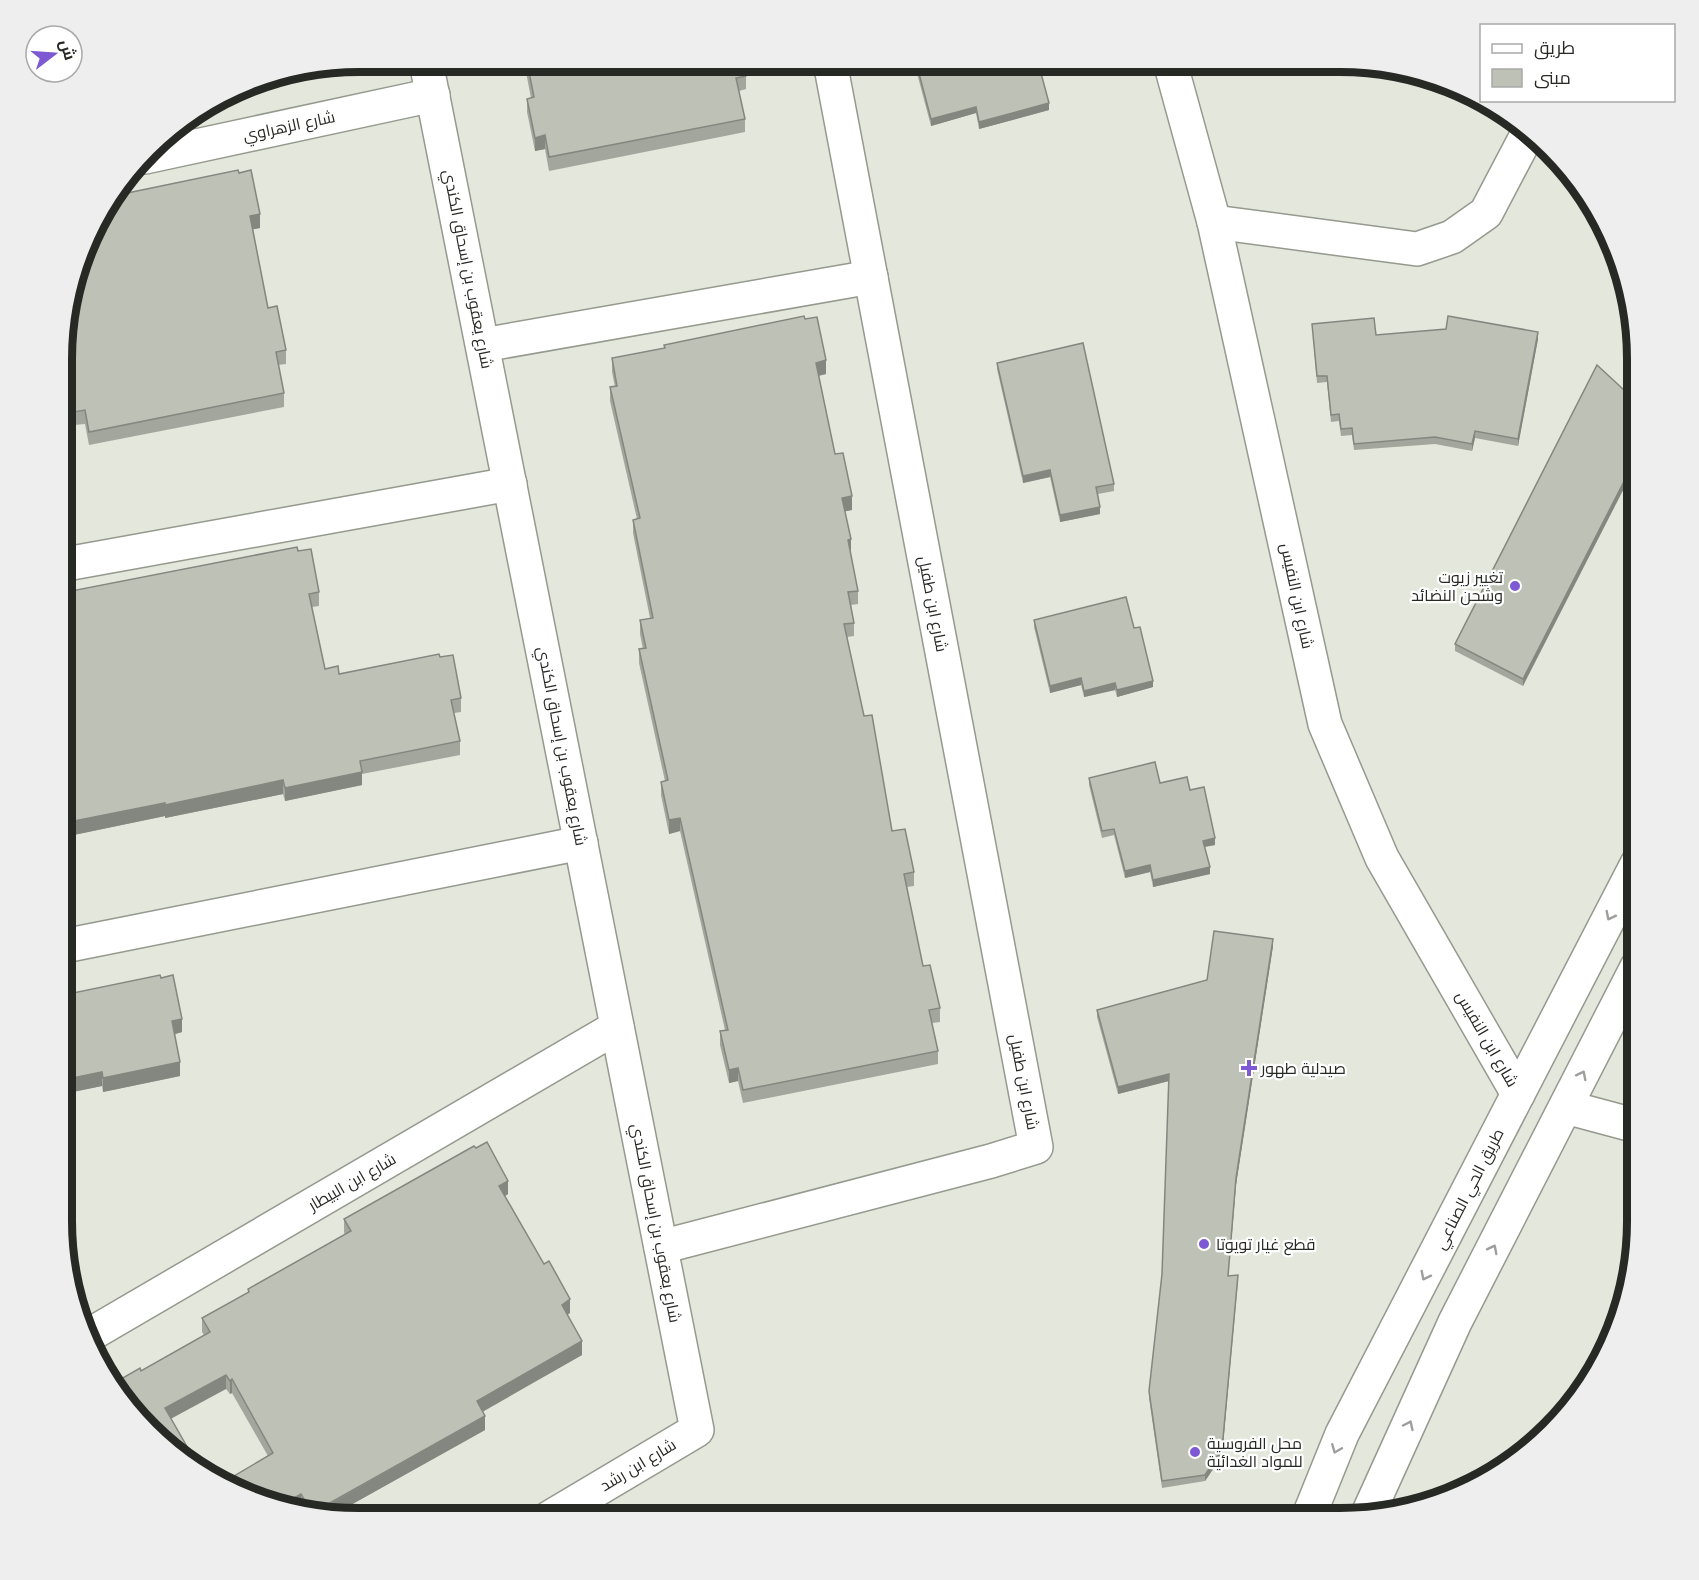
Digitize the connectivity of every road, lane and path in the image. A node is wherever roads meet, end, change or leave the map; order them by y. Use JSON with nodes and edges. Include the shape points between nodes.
{"nodes":[{"id":1,"x":428,"y":72,"type":"edge"},
{"id":2,"x":832,"y":72,"type":"edge"},
{"id":3,"x":1173,"y":72,"type":"edge"},
{"id":4,"x":433,"y":95,"type":"junction"},
{"id":5,"x":1525,"y":139,"type":"edge"},
{"id":6,"x":158,"y":154,"type":"edge"},
{"id":7,"x":1214,"y":222,"type":"junction"},
{"id":8,"x":871,"y":277,"type":"junction"},
{"id":9,"x":483,"y":345,"type":"junction"},
{"id":10,"x":510,"y":484,"type":"junction"},
{"id":11,"x":72,"y":563,"type":"edge"},
{"id":12,"x":581,"y":843,"type":"junction"},
{"id":13,"x":1627,"y":883,"type":"edge"},
{"id":14,"x":72,"y":944,"type":"edge"},
{"id":15,"x":1627,"y":988,"type":"edge"},
{"id":16,"x":617,"y":1027,"type":"junction"},
{"id":17,"x":1518,"y":1094,"type":"junction"},
{"id":18,"x":1566,"y":1107,"type":"junction"},
{"id":19,"x":1627,"y":1123,"type":"edge"},
{"id":20,"x":661,"y":1247,"type":"junction"},
{"id":21,"x":94,"y":1332,"type":"edge"},
{"id":22,"x":697,"y":1430,"type":"joint"},
{"id":23,"x":1371,"y":1506,"type":"edge"},
{"id":24,"x":566,"y":1508,"type":"edge"},
{"id":25,"x":1312,"y":1508,"type":"edge"}],
"edges":[{"from":1,"to":4,"type":"main road","name":"شارع يعقوب بن إسحاق الكندي"},
{"from":2,"to":8,"type":"main road","name":"شارع ابن طفيل"},
{"from":3,"to":7,"type":"main road","name":"شارع ابن النفيس"},
{"from":4,"to":6,"type":"main road","name":"شارع الزهراوي"},
{"from":4,"to":9,"type":"main road","name":"شارع يعقوب بن إسحاق الكندي"},
{"from":5,"to":7,"type":"main road","via":[[1486,213],[1452,237],[1417,249]]},
{"from":7,"to":17,"type":"main road","name":"شارع ابن النفيس","via":[[1325,724],[1382,858]]},
{"from":8,"to":9,"type":"main road"},
{"from":8,"to":20,"type":"main road","name":"شارع ابن طفيل","via":[[1036,1147]]},
{"from":9,"to":10,"type":"main road","name":"شارع يعقوب بن إسحاق الكندي"},
{"from":10,"to":11,"type":"main road"},
{"from":10,"to":12,"type":"main road","name":"شارع يعقوب بن إسحاق الكندي"},
{"from":12,"to":14,"type":"main road"},
{"from":12,"to":16,"type":"main road","name":"شارع يعقوب بن إسحاق الكندي"},
{"from":13,"to":17,"type":"main road","name":"طريق الحي الصناعي","one_way":true},
{"from":18,"to":15,"type":"main road","one_way":true},
{"from":16,"to":20,"type":"main road","name":"شارع يعقوب بن إسحاق الكندي"},
{"from":16,"to":21,"type":"main road","name":"شارع ابن البيطار"},
{"from":17,"to":25,"type":"main road","name":"طريق الحي الصناعي","one_way":true,"via":[[1342,1434]]},
{"from":18,"to":19,"type":"main road"},
{"from":23,"to":18,"type":"main road","one_way":true,"via":[[1455,1322]]},
{"from":20,"to":22,"type":"main road","name":"شارع يعقوب بن إسحاق الكندي"},
{"from":22,"to":24,"type":"main road","name":"شارع ابن رشد"}]}
